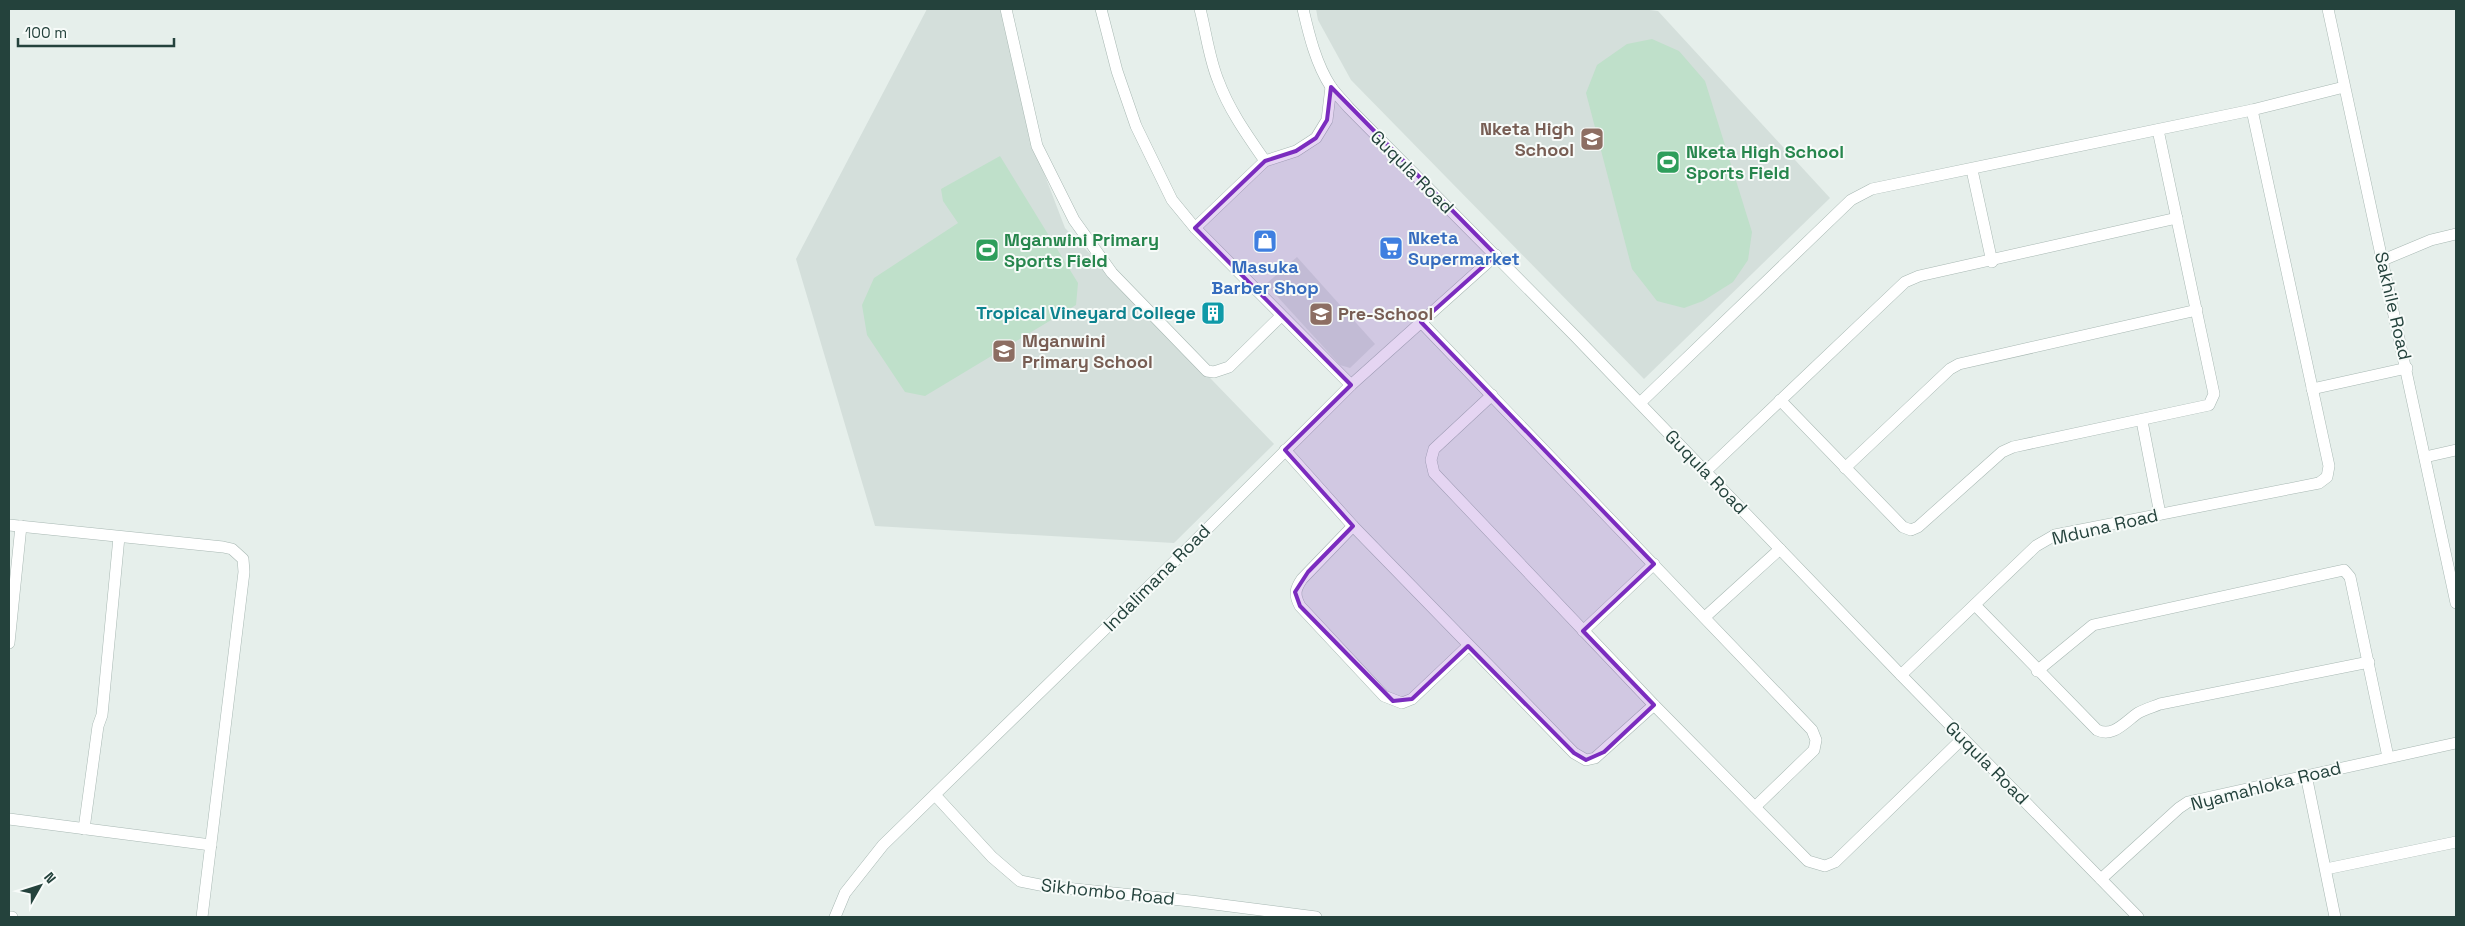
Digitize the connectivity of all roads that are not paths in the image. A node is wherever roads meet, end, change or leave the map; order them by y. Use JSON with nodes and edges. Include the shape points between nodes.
{"nodes":[{"id":1,"x":1006,"y":9,"type":"edge"},
{"id":2,"x":1101,"y":9,"type":"edge"},
{"id":3,"x":1200,"y":9,"type":"edge"},
{"id":4,"x":1303,"y":9,"type":"edge"},
{"id":5,"x":2328,"y":9,"type":"edge"},
{"id":6,"x":2344,"y":86,"type":"junction"},
{"id":7,"x":1331,"y":87,"type":"junction"},
{"id":8,"x":2252,"y":110,"type":"junction"},
{"id":9,"x":2158,"y":130,"type":"junction"},
{"id":10,"x":1265,"y":161,"type":"junction"},
{"id":11,"x":1972,"y":170,"type":"junction"},
{"id":12,"x":2178,"y":218,"type":"junction"},
{"id":13,"x":1195,"y":228,"type":"junction"},
{"id":14,"x":2456,"y":234,"type":"edge"},
{"id":15,"x":1496,"y":255,"type":"junction"},
{"id":16,"x":2383,"y":260,"type":"junction"},
{"id":17,"x":1992,"y":262,"type":"junction"},
{"id":18,"x":2197,"y":310,"type":"junction"},
{"id":19,"x":1281,"y":316,"type":"junction"},
{"id":20,"x":1421,"y":322,"type":"junction"},
{"id":21,"x":2407,"y":368,"type":"junction"},
{"id":22,"x":1351,"y":386,"type":"junction"},
{"id":23,"x":2312,"y":389,"type":"junction"},
{"id":24,"x":1492,"y":395,"type":"junction"},
{"id":25,"x":1780,"y":400,"type":"junction"},
{"id":26,"x":1640,"y":403,"type":"junction"},
{"id":27,"x":2142,"y":420,"type":"junction"},
{"id":28,"x":1285,"y":450,"type":"junction"},
{"id":29,"x":2456,"y":450,"type":"edge"},
{"id":30,"x":2425,"y":456,"type":"junction"},
{"id":31,"x":1845,"y":468,"type":"junction"},
{"id":32,"x":1706,"y":471,"type":"junction"},
{"id":33,"x":2160,"y":514,"type":"junction"},
{"id":34,"x":9,"y":525,"type":"edge"},
{"id":35,"x":21,"y":526,"type":"junction"},
{"id":36,"x":1353,"y":526,"type":"junction"},
{"id":37,"x":119,"y":537,"type":"junction"},
{"id":38,"x":1780,"y":548,"type":"junction"},
{"id":39,"x":1654,"y":564,"type":"junction"},
{"id":40,"x":2456,"y":603,"type":"edge"},
{"id":41,"x":1975,"y":605,"type":"junction"},
{"id":42,"x":1705,"y":617,"type":"junction"},
{"id":43,"x":1583,"y":631,"type":"junction"},
{"id":44,"x":9,"y":643,"type":"edge"},
{"id":45,"x":1468,"y":646,"type":"junction"},
{"id":46,"x":2369,"y":662,"type":"junction"},
{"id":47,"x":2037,"y":671,"type":"junction"},
{"id":48,"x":1901,"y":675,"type":"junction"},
{"id":49,"x":1654,"y":705,"type":"junction"},
{"id":50,"x":1963,"y":738,"type":"junction"},
{"id":51,"x":2456,"y":742,"type":"edge"},
{"id":52,"x":2388,"y":757,"type":"junction"},
{"id":53,"x":2306,"y":775,"type":"junction"},
{"id":54,"x":935,"y":795,"type":"junction"},
{"id":55,"x":1756,"y":807,"type":"junction"},
{"id":56,"x":9,"y":819,"type":"edge"},
{"id":57,"x":84,"y":829,"type":"junction"},
{"id":58,"x":2456,"y":842,"type":"edge"},
{"id":59,"x":211,"y":845,"type":"junction"},
{"id":60,"x":2326,"y":870,"type":"junction"},
{"id":61,"x":2101,"y":879,"type":"junction"},
{"id":62,"x":202,"y":917,"type":"edge"},
{"id":63,"x":835,"y":917,"type":"edge"},
{"id":64,"x":1316,"y":917,"type":"edge"},
{"id":65,"x":2138,"y":917,"type":"edge"},
{"id":66,"x":2335,"y":917,"type":"edge"}],
"edges":[{"from":1,"to":19,"type":"street","via":[[1037,146],[1074,220],[1112,273],[1207,371],[1229,367]]},
{"from":2,"to":13,"type":"street","via":[[1136,126],[1172,200]]},
{"from":3,"to":10,"type":"street","via":[[1223,93]]},
{"from":4,"to":7,"type":"street","name":"Guqula Road","via":[[1314,49]]},
{"from":5,"to":6,"type":"street","name":"Sakhile Road"},
{"from":6,"to":8,"type":"street"},
{"from":6,"to":16,"type":"street","name":"Sakhile Road"},
{"from":7,"to":10,"type":"street","via":[[1327,120],[1316,138],[1296,151]]},
{"from":7,"to":15,"type":"street","name":"Guqula Road"},
{"from":8,"to":9,"type":"street"},
{"from":8,"to":23,"type":"street"},
{"from":9,"to":11,"type":"street"},
{"from":9,"to":12,"type":"street"},
{"from":10,"to":13,"type":"street"},
{"from":11,"to":17,"type":"street"},
{"from":11,"to":26,"type":"street","via":[[1872,189],[1851,200]]},
{"from":12,"to":17,"type":"street"},
{"from":12,"to":18,"type":"street"},
{"from":13,"to":19,"type":"street"},
{"from":14,"to":16,"type":"street","via":[[2431,240]]},
{"from":15,"to":20,"type":"street","name":"Indalimana Road"},
{"from":15,"to":26,"type":"street","name":"Guqula Road"},
{"from":16,"to":21,"type":"street","name":"Sakhile Road"},
{"from":17,"to":25,"type":"street","via":[[1919,276],[1905,282]]},
{"from":18,"to":27,"type":"street","via":[[2214,394],[2212,401],[2205,406]]},
{"from":18,"to":31,"type":"street","via":[[1959,364]]},
{"from":19,"to":22,"type":"street"},
{"from":20,"to":22,"type":"street","name":"Indalimana Road"},
{"from":20,"to":24,"type":"street"},
{"from":21,"to":23,"type":"street"},
{"from":21,"to":30,"type":"street","name":"Sakhile Road"},
{"from":22,"to":28,"type":"street","name":"Indalimana Road"},
{"from":23,"to":33,"type":"street","name":"Mduna Road","via":[[2329,466],[2327,477],[2318,483]]},
{"from":24,"to":39,"type":"street"},
{"from":24,"to":43,"type":"street","via":[[1434,449],[1431,460],[1434,473]]},
{"from":25,"to":31,"type":"street"},
{"from":25,"to":32,"type":"street"},
{"from":26,"to":32,"type":"street","name":"Guqula Road"},
{"from":27,"to":31,"type":"street","via":[[2002,452],[1911,530],[1903,527]]},
{"from":27,"to":33,"type":"street"},
{"from":28,"to":36,"type":"street"},
{"from":28,"to":54,"type":"street","name":"Indalimana Road"},
{"from":29,"to":30,"type":"street"},
{"from":30,"to":40,"type":"street","name":"Sakhile Road"},
{"from":32,"to":38,"type":"street","name":"Guqula Road"},
{"from":33,"to":41,"type":"street","name":"Mduna Road","via":[[2055,535],[2036,546]]},
{"from":34,"to":35,"type":"street"},
{"from":35,"to":37,"type":"street"},
{"from":35,"to":44,"type":"street"},
{"from":36,"to":45,"type":"street"},
{"from":36,"to":45,"type":"street","via":[[1302,578],[1296,598],[1384,696],[1402,703],[1412,699]]},
{"from":37,"to":57,"type":"street","via":[[102,715]]},
{"from":37,"to":59,"type":"street","via":[[223,547],[232,549],[243,559]]},
{"from":38,"to":42,"type":"street"},
{"from":38,"to":48,"type":"street","name":"Guqula Road"},
{"from":39,"to":42,"type":"street"},
{"from":39,"to":43,"type":"street"},
{"from":41,"to":47,"type":"street"},
{"from":41,"to":48,"type":"street","name":"Mduna Road"},
{"from":42,"to":55,"type":"street","via":[[1815,735],[1814,750]]},
{"from":43,"to":49,"type":"street"},
{"from":45,"to":49,"type":"street","via":[[1574,754],[1586,760],[1604,752]]},
{"from":46,"to":47,"type":"street","via":[[2160,704],[2108,733],[2097,730]]},
{"from":46,"to":47,"type":"street","via":[[2350,577],[2347,571],[2341,570],[2094,624]]},
{"from":46,"to":52,"type":"street"},
{"from":48,"to":50,"type":"street","name":"Guqula Road"},
{"from":49,"to":55,"type":"street"},
{"from":50,"to":55,"type":"street","via":[[1844,854],[1825,866],[1808,861]]},
{"from":50,"to":61,"type":"street","name":"Guqula Road"},
{"from":51,"to":52,"type":"street","name":"Nyamahloka Road"},
{"from":52,"to":53,"type":"street","name":"Nyamahloka Road"},
{"from":53,"to":60,"type":"street"},
{"from":53,"to":61,"type":"street","name":"Nyamahloka Road","via":[[2188,802]]},
{"from":54,"to":63,"type":"street","name":"Indalimana Road","via":[[869,862],[846,893]]},
{"from":54,"to":64,"type":"street","name":"Sikhombo Road","via":[[992,857],[1020,881]]},
{"from":56,"to":57,"type":"street"},
{"from":57,"to":59,"type":"street"},
{"from":58,"to":60,"type":"street"},
{"from":59,"to":62,"type":"street"},
{"from":60,"to":66,"type":"street"},
{"from":61,"to":65,"type":"street","name":"Guqula Road"}]}
